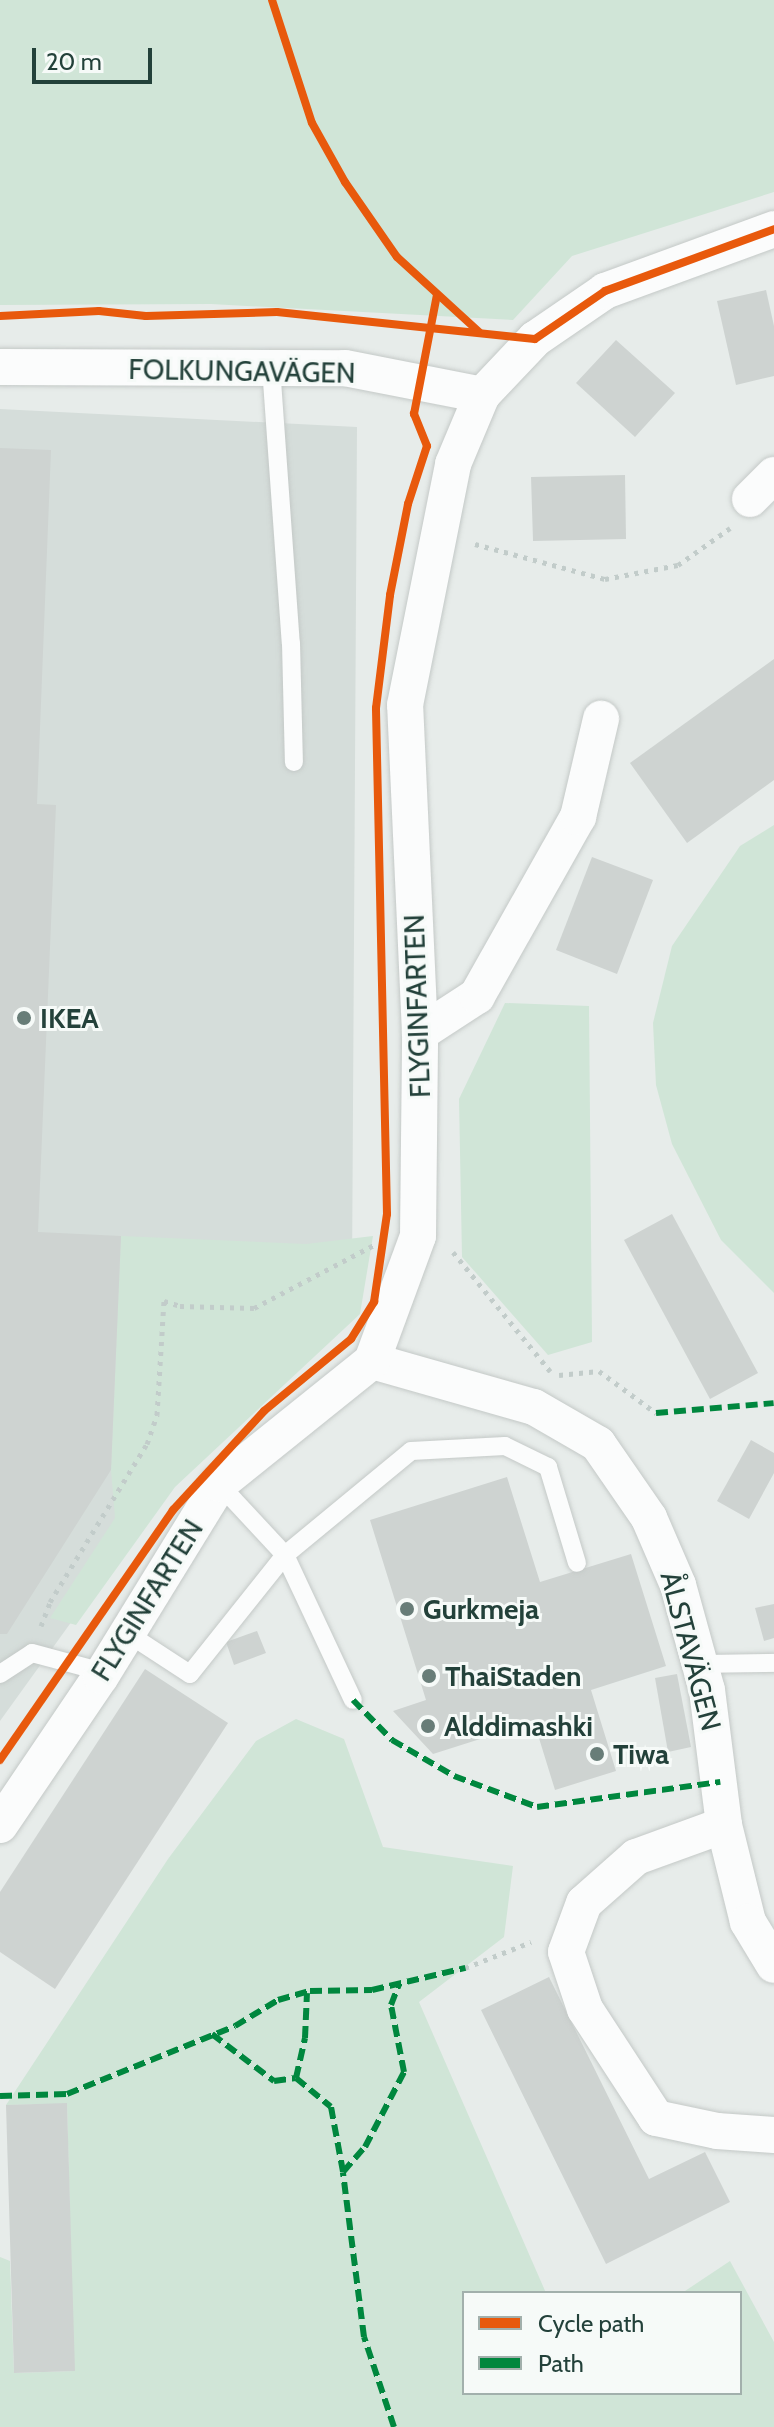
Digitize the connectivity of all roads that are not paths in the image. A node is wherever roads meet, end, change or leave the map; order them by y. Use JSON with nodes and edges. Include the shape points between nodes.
{"nodes":[{"id":1,"x":774,"y":229,"type":"edge"},
{"id":2,"x":0,"y":367,"type":"edge"},
{"id":3,"x":271,"y":367,"type":"junction"},
{"id":4,"x":482,"y":395,"type":"junction"},
{"id":5,"x":601,"y":719,"type":"dead end"},
{"id":6,"x":294,"y":762,"type":"dead end"},
{"id":7,"x":420,"y":1033,"type":"junction"},
{"id":8,"x":372,"y":1361,"type":"junction"},
{"id":9,"x":219,"y":1484,"type":"junction"},
{"id":10,"x":285,"y":1555,"type":"junction"},
{"id":11,"x":577,"y":1563,"type":"dead end"},
{"id":12,"x":127,"y":1633,"type":"junction"},
{"id":13,"x":774,"y":1663,"type":"edge"},
{"id":14,"x":700,"y":1664,"type":"junction"},
{"id":15,"x":103,"y":1672,"type":"junction"},
{"id":16,"x":0,"y":1674,"type":"edge"},
{"id":17,"x":353,"y":1700,"type":"dead end"},
{"id":18,"x":0,"y":1825,"type":"edge"},
{"id":19,"x":724,"y":1825,"type":"junction"},
{"id":20,"x":774,"y":1965,"type":"edge"},
{"id":21,"x":774,"y":2135,"type":"edge"}],
"edges":[{"from":1,"to":4,"type":"street","name":"FLYGINFARTEN","via":[[605,291],[535,339]]},
{"from":2,"to":3,"type":"street","name":"FOLKUNGAVÄGEN"},
{"from":3,"to":4,"type":"street","name":"FOLKUNGAVÄGEN","via":[[345,368]]},
{"from":3,"to":6,"type":"lane"},
{"from":4,"to":7,"type":"street","name":"FLYGINFARTEN","via":[[453,464],[405,705]]},
{"from":5,"to":7,"type":"street","via":[[578,817],[477,996]]},
{"from":7,"to":8,"type":"street","name":"FLYGINFARTEN","via":[[418,1236]]},
{"from":8,"to":9,"type":"street","name":"FLYGINFARTEN"},
{"from":8,"to":14,"type":"street","name":"ÅLSTAVÄGEN","via":[[534,1407],[598,1444],[649,1518],[678,1585]]},
{"from":9,"to":10,"type":"lane"},
{"from":9,"to":12,"type":"street","name":"FLYGINFARTEN"},
{"from":10,"to":11,"type":"lane","via":[[411,1451],[505,1446],[548,1467]]},
{"from":10,"to":12,"type":"lane","via":[[190,1674]]},
{"from":10,"to":17,"type":"lane"},
{"from":12,"to":15,"type":"street","name":"FLYGINFARTEN"},
{"from":13,"to":14,"type":"lane"},
{"from":14,"to":19,"type":"street","name":"ÅLSTAVÄGEN"},
{"from":15,"to":16,"type":"lane","via":[[32,1653]]},
{"from":15,"to":18,"type":"street","name":"FLYGINFARTEN"},
{"from":19,"to":20,"type":"street","name":"ÅLSTAVÄGEN","via":[[748,1922]]},
{"from":19,"to":21,"type":"street","via":[[636,1857],[584,1903],[566,1952],[585,2009],[656,2118],[717,2131]]}]}
